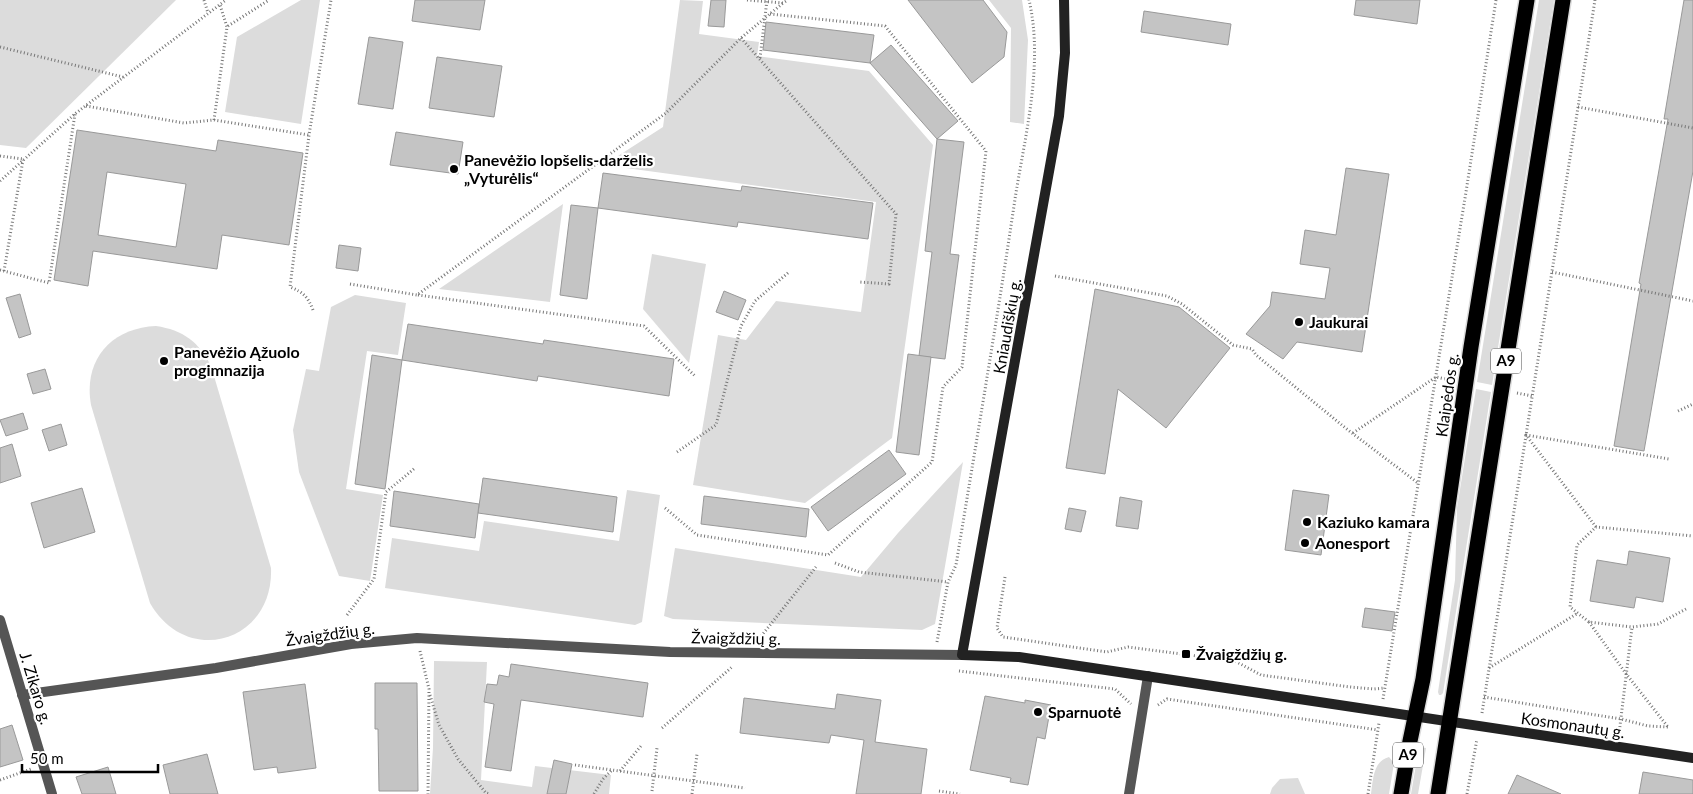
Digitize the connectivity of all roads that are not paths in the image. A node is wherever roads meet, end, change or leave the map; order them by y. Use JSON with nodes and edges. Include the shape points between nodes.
{"nodes":[{"id":1,"x":1064,"y":0,"type":"edge"},
{"id":2,"x":1527,"y":0,"type":"edge"},
{"id":3,"x":1563,"y":0,"type":"edge"},
{"id":4,"x":0,"y":620,"type":"edge"},
{"id":5,"x":962,"y":655,"type":"junction"},
{"id":6,"x":1148,"y":676,"type":"junction"},
{"id":7,"x":22,"y":695,"type":"junction"},
{"id":8,"x":1415,"y":716,"type":"junction"},
{"id":9,"x":1449,"y":721,"type":"junction"},
{"id":10,"x":1693,"y":758,"type":"edge"},
{"id":11,"x":52,"y":794,"type":"edge"},
{"id":12,"x":1128,"y":794,"type":"edge"},
{"id":13,"x":1401,"y":794,"type":"edge"},
{"id":14,"x":1438,"y":794,"type":"edge"}],
"edges":[{"from":1,"to":5,"type":"main road","name":"Kniaudiškių g.","via":[[1065,53],[1059,116]]},
{"from":2,"to":8,"type":"highway","name":"Klaipėdos g.","number":"A9"},
{"from":3,"to":9,"type":"highway","number":"A9"},
{"from":4,"to":7,"type":"street","name":"J. Zikaro g."},
{"from":5,"to":6,"type":"main road","name":"Žvaigždžių g.","via":[[1019,657]]},
{"from":5,"to":7,"type":"street","name":"Žvaigždžių g.","via":[[670,652],[417,638],[344,645],[216,668]]},
{"from":6,"to":8,"type":"main road","name":"Žvaigždžių g."},
{"from":6,"to":12,"type":"street"},
{"from":7,"to":11,"type":"street","name":"J. Zikaro g."},
{"from":8,"to":9,"type":"main road","name":"Žvaigždžių g."},
{"from":8,"to":13,"type":"highway","name":"Klaipėdos g.","number":"A9"},
{"from":9,"to":10,"type":"main road","name":"Kosmonautų g."},
{"from":9,"to":14,"type":"highway","number":"A9"}]}
